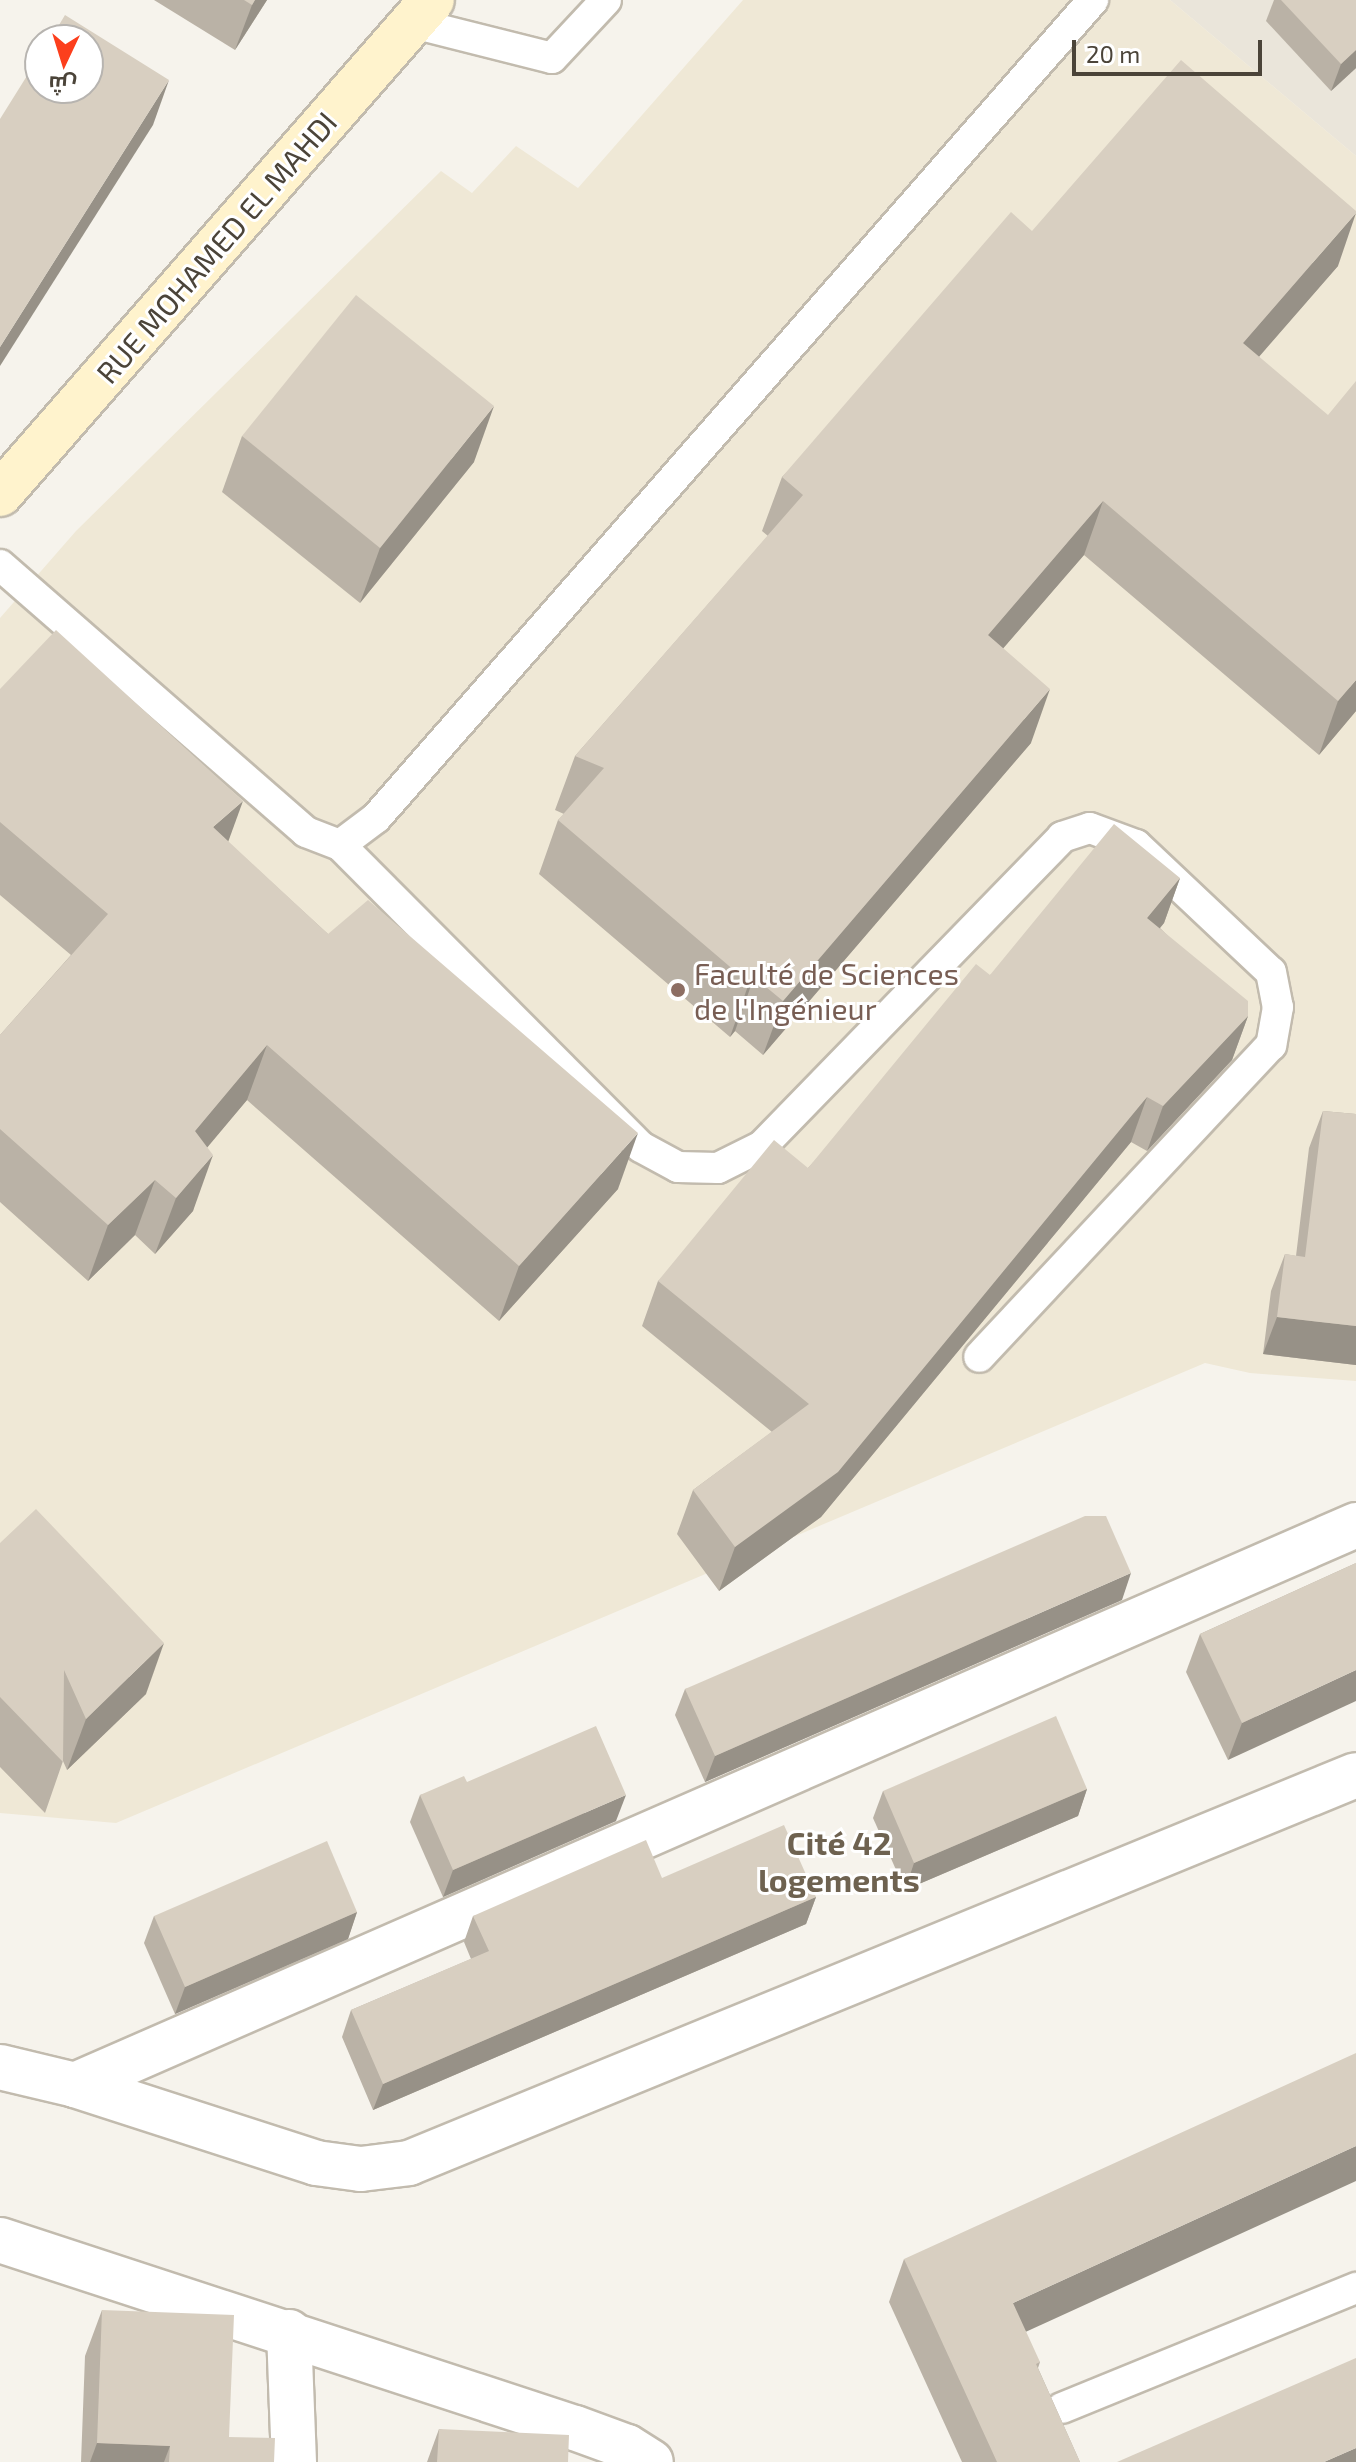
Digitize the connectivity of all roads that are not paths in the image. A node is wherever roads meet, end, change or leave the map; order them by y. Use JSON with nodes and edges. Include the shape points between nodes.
{"nodes":[{"id":1,"x":606,"y":0,"type":"edge"},
{"id":2,"x":1093,"y":0,"type":"edge"},
{"id":3,"x":422,"y":11,"type":"edge"},
{"id":4,"x":0,"y":494,"type":"edge"},
{"id":5,"x":0,"y":565,"type":"edge"},
{"id":6,"x":340,"y":845,"type":"junction"},
{"id":7,"x":979,"y":1357,"type":"dead end"},
{"id":8,"x":1356,"y":1525,"type":"edge"},
{"id":9,"x":1356,"y":1775,"type":"edge"},
{"id":10,"x":0,"y":2067,"type":"edge"},
{"id":11,"x":75,"y":2085,"type":"junction"},
{"id":12,"x":0,"y":2240,"type":"edge"},
{"id":13,"x":1356,"y":2288,"type":"edge"},
{"id":14,"x":289,"y":2332,"type":"junction"},
{"id":15,"x":1062,"y":2408,"type":"dead end"},
{"id":16,"x":578,"y":2445,"type":"edge"},
{"id":17,"x":294,"y":2462,"type":"edge"},
{"id":18,"x":651,"y":2462,"type":"edge"}],
"edges":[{"from":1,"to":3,"type":"lane","via":[[552,58]]},
{"from":2,"to":6,"type":"lane","via":[[376,818]]},
{"from":3,"to":4,"type":"main road","name":"RUE MOHAMED EL MAHDI"},
{"from":5,"to":6,"type":"lane","via":[[306,832]]},
{"from":6,"to":7,"type":"lane","via":[[641,1147],[678,1167],[718,1168],[762,1146],[1062,837],[1090,828],[1136,845],[1271,972],[1278,1007],[1271,1045]]},
{"from":8,"to":11,"type":"street"},
{"from":9,"to":11,"type":"street","via":[[409,2163],[361,2169],[316,2163]]},
{"from":10,"to":11,"type":"street"},
{"from":12,"to":14,"type":"street"},
{"from":13,"to":15,"type":"lane"},
{"from":14,"to":16,"type":"street"},
{"from":14,"to":17,"type":"street"},
{"from":16,"to":18,"type":"street","via":[[627,2447]]}]}
